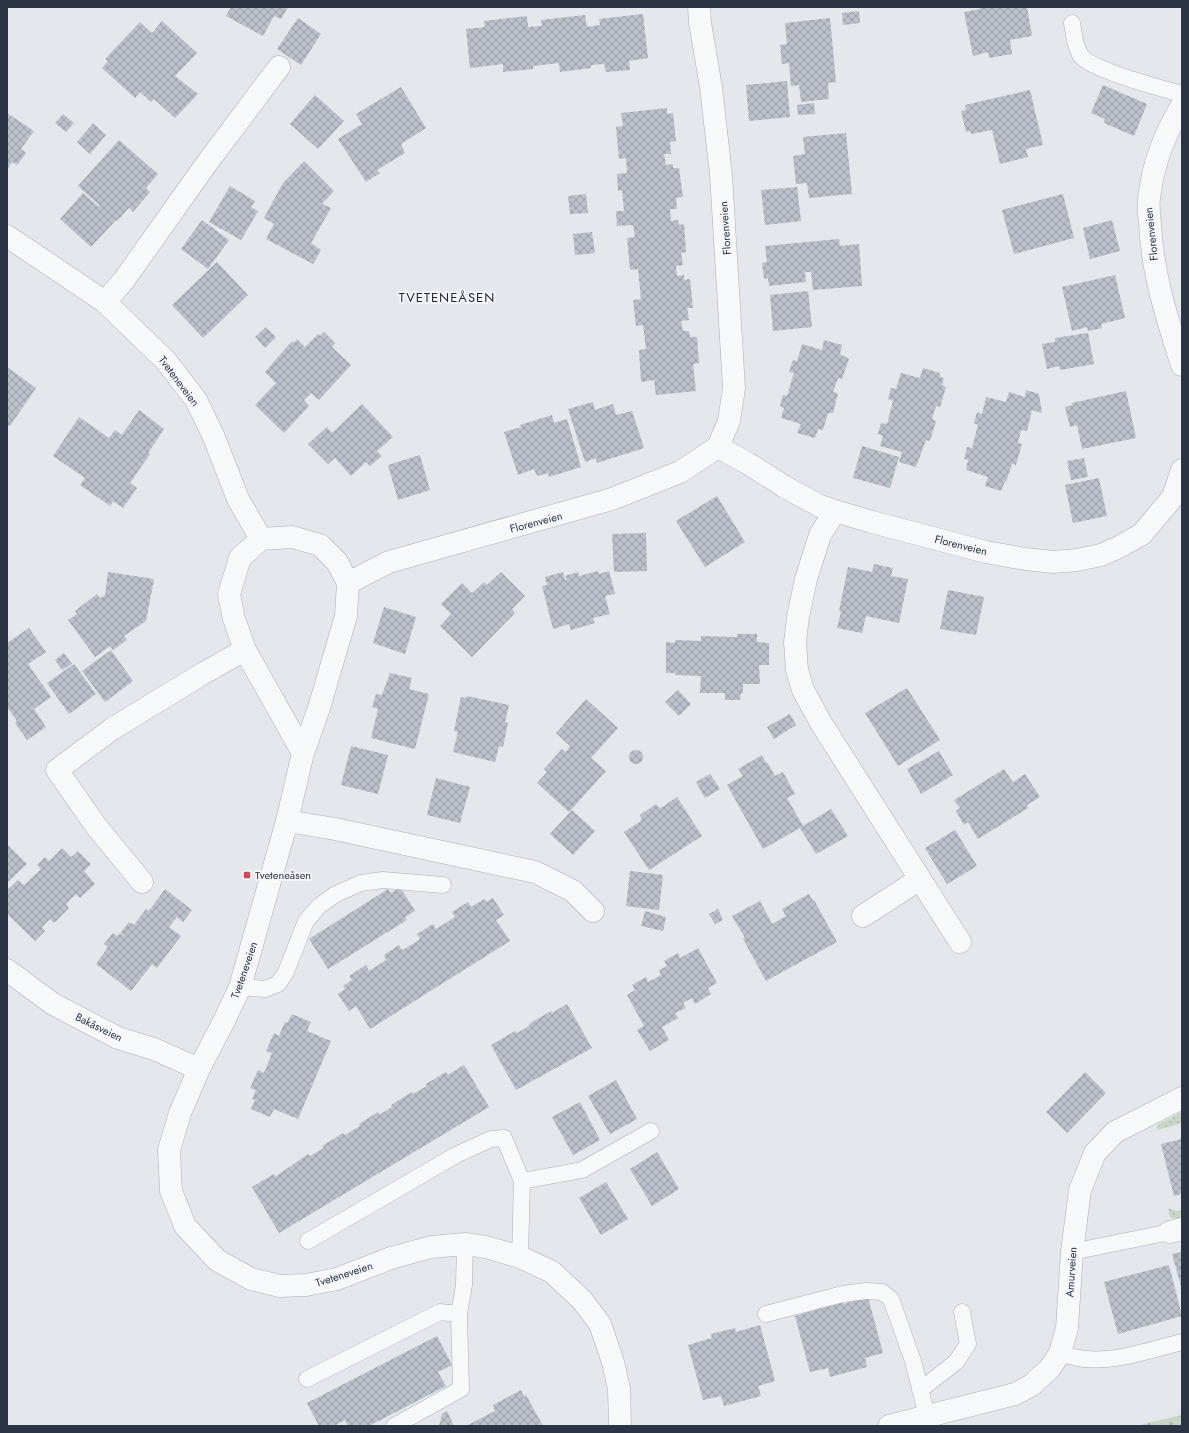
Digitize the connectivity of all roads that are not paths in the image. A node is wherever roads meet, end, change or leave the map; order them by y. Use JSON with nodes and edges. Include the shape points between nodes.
{"nodes":[{"id":1,"x":699,"y":7,"type":"edge"},
{"id":2,"x":1072,"y":24,"type":"dead end"},
{"id":3,"x":279,"y":67,"type":"dead end"},
{"id":4,"x":1182,"y":94,"type":"edge"},
{"id":5,"x":1182,"y":105,"type":"edge"},
{"id":6,"x":7,"y":236,"type":"edge"},
{"id":7,"x":105,"y":302,"type":"junction"},
{"id":8,"x":1182,"y":362,"type":"edge"},
{"id":9,"x":718,"y":447,"type":"junction"},
{"id":10,"x":1182,"y":470,"type":"edge"},
{"id":11,"x":835,"y":511,"type":"junction"},
{"id":12,"x":261,"y":539,"type":"junction"},
{"id":13,"x":348,"y":583,"type":"junction"},
{"id":14,"x":245,"y":650,"type":"junction"},
{"id":15,"x":303,"y":753,"type":"junction"},
{"id":16,"x":287,"y":821,"type":"junction"},
{"id":17,"x":920,"y":879,"type":"junction"},
{"id":18,"x":142,"y":882,"type":"dead end"},
{"id":19,"x":443,"y":885,"type":"dead end"},
{"id":20,"x":593,"y":911,"type":"dead end"},
{"id":21,"x":863,"y":916,"type":"dead end"},
{"id":22,"x":960,"y":942,"type":"dead end"},
{"id":23,"x":7,"y":970,"type":"edge"},
{"id":24,"x":240,"y":987,"type":"junction"},
{"id":25,"x":199,"y":1069,"type":"junction"},
{"id":26,"x":1182,"y":1098,"type":"edge"},
{"id":27,"x":651,"y":1131,"type":"dead end"},
{"id":28,"x":522,"y":1181,"type":"junction"},
{"id":29,"x":1176,"y":1231,"type":"edge"},
{"id":30,"x":308,"y":1241,"type":"dead end"},
{"id":31,"x":465,"y":1244,"type":"junction"},
{"id":32,"x":1072,"y":1252,"type":"junction"},
{"id":33,"x":520,"y":1257,"type":"junction"},
{"id":34,"x":962,"y":1312,"type":"dead end"},
{"id":35,"x":459,"y":1314,"type":"junction"},
{"id":36,"x":766,"y":1314,"type":"dead end"},
{"id":37,"x":1182,"y":1342,"type":"edge"},
{"id":38,"x":1060,"y":1353,"type":"junction"},
{"id":39,"x":307,"y":1379,"type":"dead end"},
{"id":40,"x":920,"y":1390,"type":"junction"},
{"id":41,"x":934,"y":1419,"type":"edge"},
{"id":42,"x":394,"y":1426,"type":"edge"},
{"id":43,"x":620,"y":1426,"type":"edge"},
{"id":44,"x":889,"y":1426,"type":"edge"}],
"edges":[{"from":1,"to":9,"type":"street","name":"Florenveien","via":[[721,175],[734,388],[729,421]]},
{"from":2,"to":4,"type":"lane","via":[[1076,44],[1082,56],[1093,65]]},
{"from":3,"to":7,"type":"street","via":[[124,280]]},
{"from":5,"to":8,"type":"street","name":"Florenveien","via":[[1158,153],[1148,200],[1154,265]]},
{"from":6,"to":7,"type":"street","name":"Tveteneveien"},
{"from":7,"to":12,"type":"street","name":"Tveteneveien","via":[[166,361],[196,400],[238,499]]},
{"from":9,"to":11,"type":"street","name":"Florenveien","via":[[785,487]]},
{"from":9,"to":13,"type":"street","name":"Florenveien","via":[[680,472],[620,497],[389,562]]},
{"from":10,"to":11,"type":"street","name":"Florenveien","via":[[1173,497],[1142,534],[1101,556],[1077,560],[1054,562],[986,552]]},
{"from":11,"to":17,"type":"street","via":[[820,535],[806,579],[795,642],[798,670],[803,690],[821,722]]},
{"from":12,"to":13,"type":"street","via":[[292,537],[320,545],[337,562]]},
{"from":12,"to":14,"type":"street","via":[[240,558],[229,594],[234,619]]},
{"from":13,"to":15,"type":"street","name":"Tveteneveien","via":[[346,616]]},
{"from":14,"to":15,"type":"street"},
{"from":14,"to":18,"type":"street","via":[[112,729],[57,770],[96,826]]},
{"from":15,"to":16,"type":"street","name":"Tveteneveien"},
{"from":16,"to":20,"type":"street","via":[[535,872],[572,891]]},
{"from":16,"to":24,"type":"street","name":"Tveteneveien"},
{"from":17,"to":21,"type":"street"},
{"from":17,"to":22,"type":"street"},
{"from":19,"to":24,"type":"lane","via":[[383,880],[361,883],[336,894],[319,906],[306,921],[286,972],[278,984],[265,989]]},
{"from":23,"to":25,"type":"street","name":"Bakåsveien","via":[[53,1004],[118,1038],[154,1049]]},
{"from":24,"to":25,"type":"street","name":"Tveteneveien"},
{"from":25,"to":31,"type":"street","name":"Tveteneveien","via":[[180,1113],[169,1150],[171,1191],[185,1226],[217,1260],[251,1280],[280,1286],[306,1286],[431,1247]]},
{"from":26,"to":32,"type":"street","name":"Amurveien","via":[[1115,1132],[1095,1153],[1080,1190]]},
{"from":27,"to":28,"type":"lane","via":[[582,1170]]},
{"from":28,"to":30,"type":"lane","via":[[504,1138],[491,1139],[456,1155]]},
{"from":28,"to":33,"type":"lane"},
{"from":29,"to":32,"type":"lane"},
{"from":31,"to":33,"type":"street","name":"Tveteneveien"},
{"from":31,"to":35,"type":"lane","via":[[464,1285]]},
{"from":32,"to":38,"type":"street","name":"Amurveien","via":[[1068,1328]]},
{"from":33,"to":43,"type":"street","name":"Tveteneveien","via":[[552,1272],[582,1300],[600,1324],[619,1389]]},
{"from":34,"to":40,"type":"lane","via":[[968,1344],[956,1362]]},
{"from":35,"to":39,"type":"lane","via":[[440,1312]]},
{"from":35,"to":42,"type":"lane","via":[[461,1389]]},
{"from":36,"to":40,"type":"lane","via":[[843,1294],[882,1292],[891,1299],[913,1361]]},
{"from":37,"to":38,"type":"lane","via":[[1117,1358],[1078,1358]]},
{"from":38,"to":41,"type":"street","name":"Amurveien","via":[[1050,1368],[1032,1385],[1015,1394]]},
{"from":40,"to":41,"type":"lane"},
{"from":41,"to":44,"type":"street","name":"Amurveien"}]}
